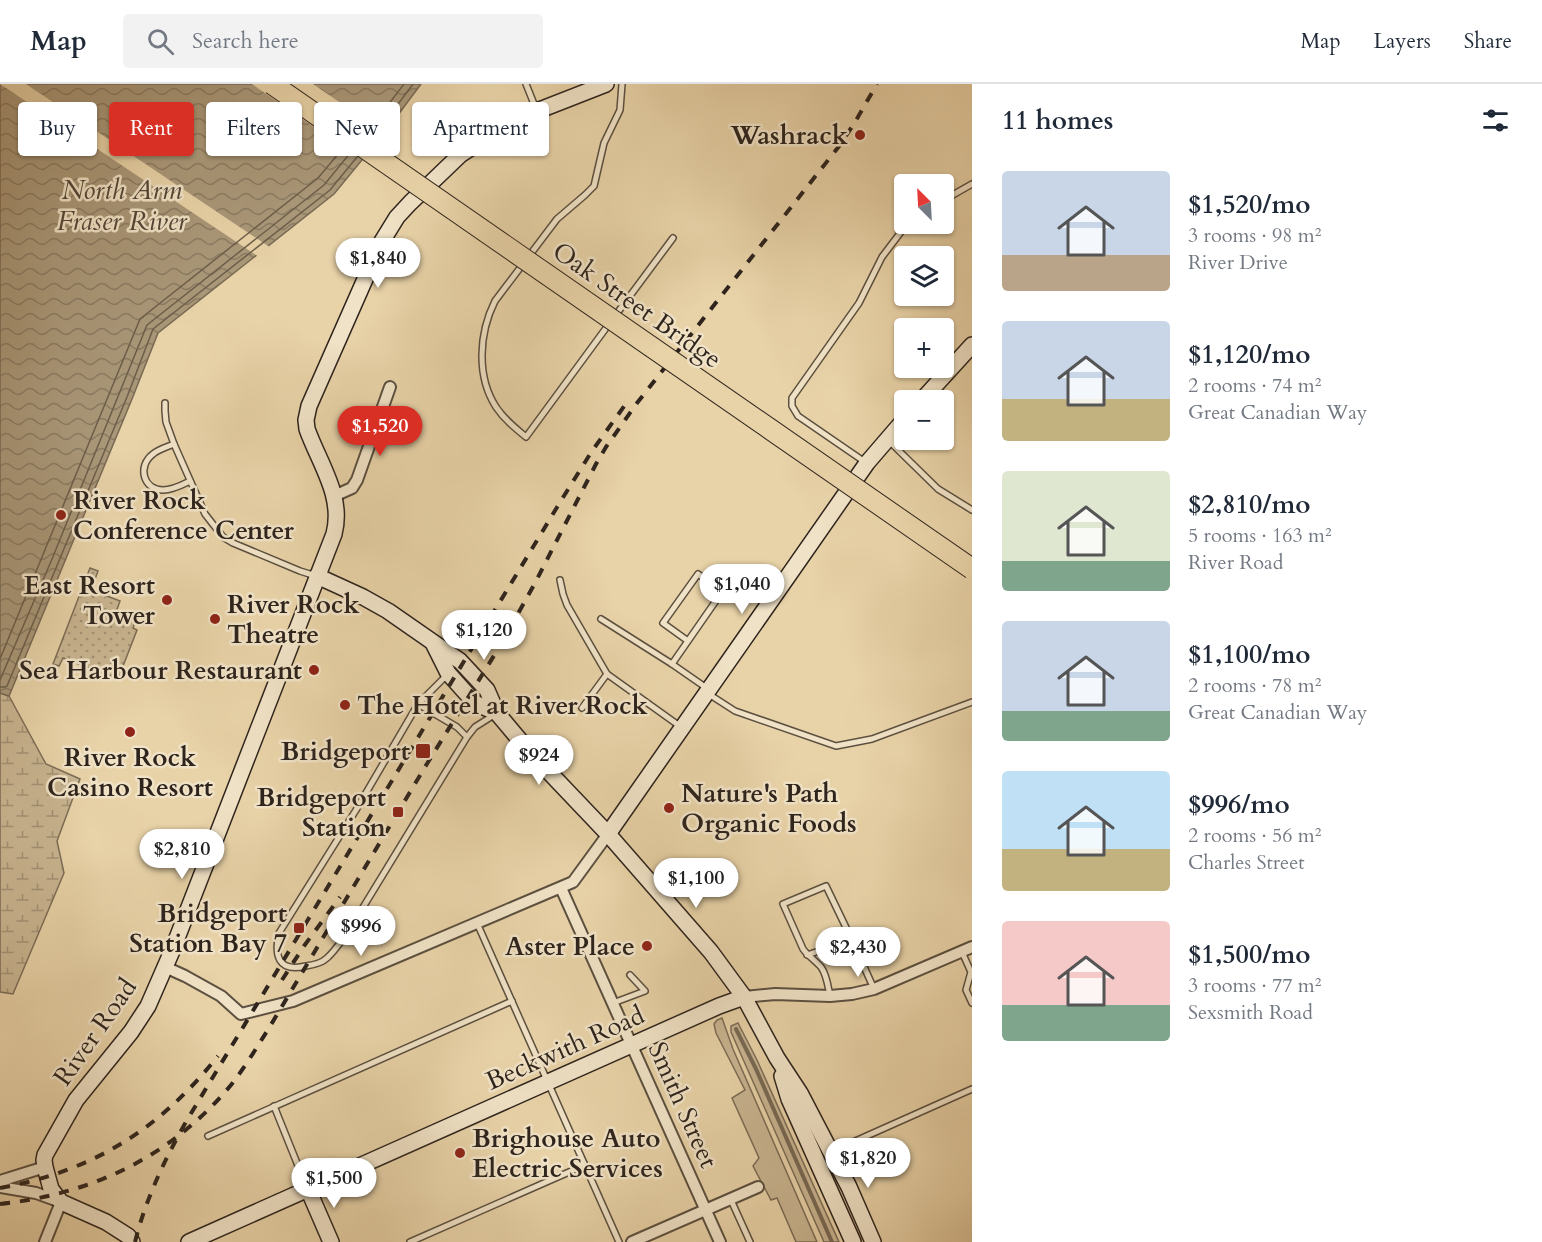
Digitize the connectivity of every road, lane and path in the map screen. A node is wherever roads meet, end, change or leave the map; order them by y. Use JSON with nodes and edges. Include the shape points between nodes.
{"nodes":[{"id":1,"x":272,"y":84,"type":"edge"},
{"id":2,"x":295,"y":84,"type":"edge"},
{"id":3,"x":606,"y":84,"type":"edge"},
{"id":4,"x":622,"y":84,"type":"edge"},
{"id":5,"x":528,"y":85,"type":"edge"},
{"id":6,"x":534,"y":102,"type":"edge"},
{"id":7,"x":549,"y":106,"type":"edge"},
{"id":8,"x":459,"y":156,"type":"edge"},
{"id":9,"x":972,"y":184,"type":"edge"},
{"id":10,"x":954,"y":194,"type":"edge"},
{"id":11,"x":899,"y":234,"type":"edge"},
{"id":12,"x":673,"y":238,"type":"dead end"},
{"id":13,"x":972,"y":345,"type":"edge"},
{"id":14,"x":390,"y":387,"type":"dead end"},
{"id":15,"x":931,"y":390,"type":"edge"},
{"id":16,"x":165,"y":403,"type":"dead end"},
{"id":17,"x":894,"y":431,"type":"edge"},
{"id":18,"x":887,"y":439,"type":"junction"},
{"id":19,"x":174,"y":444,"type":"junction"},
{"id":20,"x":867,"y":463,"type":"junction"},
{"id":21,"x":190,"y":481,"type":"junction"},
{"id":22,"x":334,"y":496,"type":"junction"},
{"id":23,"x":972,"y":510,"type":"edge"},
{"id":24,"x":972,"y":554,"type":"edge"},
{"id":25,"x":972,"y":569,"type":"edge"},
{"id":26,"x":317,"y":576,"type":"junction"},
{"id":27,"x":560,"y":580,"type":"dead end"},
{"id":28,"x":601,"y":619,"type":"dead end"},
{"id":29,"x":688,"y":641,"type":"junction"},
{"id":30,"x":432,"y":643,"type":"junction"},
{"id":31,"x":672,"y":664,"type":"junction"},
{"id":32,"x":448,"y":673,"type":"junction"},
{"id":33,"x":608,"y":674,"type":"junction"},
{"id":34,"x":708,"y":692,"type":"junction"},
{"id":35,"x":972,"y":702,"type":"edge"},
{"id":36,"x":418,"y":704,"type":"junction"},
{"id":37,"x":582,"y":708,"type":"dead end"},
{"id":38,"x":497,"y":713,"type":"junction"},
{"id":39,"x":682,"y":728,"type":"junction"},
{"id":40,"x":467,"y":737,"type":"junction"},
{"id":41,"x":608,"y":834,"type":"junction"},
{"id":42,"x":561,"y":888,"type":"junction"},
{"id":43,"x":477,"y":923,"type":"junction"},
{"id":44,"x":852,"y":940,"type":"junction"},
{"id":45,"x":967,"y":949,"type":"edge"},
{"id":46,"x":807,"y":955,"type":"junction"},
{"id":47,"x":165,"y":967,"type":"junction"},
{"id":48,"x":630,"y":975,"type":"dead end"},
{"id":49,"x":874,"y":989,"type":"junction"},
{"id":50,"x":830,"y":996,"type":"junction"},
{"id":51,"x":744,"y":997,"type":"junction"},
{"id":52,"x":512,"y":1001,"type":"junction"},
{"id":53,"x":614,"y":1003,"type":"junction"},
{"id":54,"x":972,"y":1004,"type":"edge"},
{"id":55,"x":632,"y":1045,"type":"junction"},
{"id":56,"x":777,"y":1058,"type":"junction"},
{"id":57,"x":548,"y":1082,"type":"junction"},
{"id":58,"x":972,"y":1089,"type":"edge"},
{"id":59,"x":274,"y":1106,"type":"junction"},
{"id":60,"x":208,"y":1136,"type":"dead end"},
{"id":61,"x":831,"y":1152,"type":"junction"},
{"id":62,"x":585,"y":1165,"type":"junction"},
{"id":63,"x":45,"y":1167,"type":"junction"},
{"id":64,"x":0,"y":1181,"type":"edge"},
{"id":65,"x":0,"y":1187,"type":"edge"},
{"id":66,"x":758,"y":1187,"type":"dead end"},
{"id":67,"x":308,"y":1189,"type":"junction"},
{"id":68,"x":731,"y":1199,"type":"junction"},
{"id":69,"x":61,"y":1202,"type":"junction"},
{"id":70,"x":705,"y":1210,"type":"junction"},
{"id":71,"x":45,"y":1242,"type":"edge"},
{"id":72,"x":132,"y":1242,"type":"edge"},
{"id":73,"x":189,"y":1242,"type":"edge"},
{"id":74,"x":331,"y":1242,"type":"edge"},
{"id":75,"x":410,"y":1242,"type":"edge"},
{"id":76,"x":619,"y":1242,"type":"edge"},
{"id":77,"x":632,"y":1242,"type":"edge"},
{"id":78,"x":720,"y":1242,"type":"edge"},
{"id":79,"x":750,"y":1242,"type":"edge"},
{"id":80,"x":852,"y":1242,"type":"edge"},
{"id":81,"x":873,"y":1242,"type":"edge"}],
"edges":[{"from":1,"to":25,"type":"highway","name":"Oak Street Bridge","bridge":true},
{"from":2,"to":24,"type":"highway","name":"Oak Street Bridge"},
{"from":3,"to":7,"type":"street","name":"River Road"},
{"from":4,"to":12,"type":"lane","via":[[620,110],[604,144],[594,186],[549,228],[495,301],[486,321],[482,347],[484,374],[497,410],[514,428],[526,437]]},
{"from":5,"to":6,"type":"lane"},
{"from":8,"to":22,"type":"street","name":"River Road","via":[[397,217],[381,243],[309,406],[307,429]]},
{"from":9,"to":10,"type":"lane"},
{"from":11,"to":20,"type":"lane","via":[[882,257],[859,303],[792,399],[798,416]]},
{"from":13,"to":15,"type":"street"},
{"from":14,"to":22,"type":"street","via":[[357,480],[352,488]]},
{"from":16,"to":19,"type":"lane","via":[[166,422]]},
{"from":17,"to":18,"type":"street"},
{"from":18,"to":20,"type":"street"},
{"from":18,"to":23,"type":"lane","via":[[938,489]]},
{"from":19,"to":21,"type":"lane"},
{"from":19,"to":21,"type":"lane","via":[[151,454],[143,475],[153,488],[161,490]]},
{"from":20,"to":34,"type":"street"},
{"from":21,"to":26,"type":"lane","via":[[205,514],[223,537]]},
{"from":22,"to":26,"type":"street","name":"River Road","via":[[336,525]]},
{"from":26,"to":30,"type":"street","via":[[388,611]]},
{"from":26,"to":47,"type":"street","name":"River Road"},
{"from":27,"to":33,"type":"lane","via":[[567,605]]},
{"from":28,"to":31,"type":"lane"},
{"from":29,"to":29,"type":"lane","via":[[722,592],[698,574],[663,623]]},
{"from":29,"to":31,"type":"lane"},
{"from":30,"to":32,"type":"street"},
{"from":30,"to":38,"type":"street","via":[[472,672]]},
{"from":31,"to":34,"type":"lane"},
{"from":32,"to":36,"type":"lane"},
{"from":32,"to":38,"type":"street","via":[[475,703]]},
{"from":33,"to":37,"type":"lane"},
{"from":33,"to":39,"type":"lane"},
{"from":34,"to":35,"type":"lane","via":[[735,711],[836,746],[872,739]]},
{"from":34,"to":39,"type":"street"},
{"from":36,"to":40,"type":"lane","via":[[458,727]]},
{"from":36,"to":40,"type":"lane","via":[[279,933],[276,952],[284,964],[299,968],[321,962],[334,950]]},
{"from":38,"to":40,"type":"lane","via":[[475,726]]},
{"from":38,"to":41,"type":"street"},
{"from":39,"to":41,"type":"street"},
{"from":41,"to":42,"type":"street","via":[[573,882]]},
{"from":41,"to":51,"type":"street","via":[[711,952]]},
{"from":42,"to":43,"type":"street"},
{"from":42,"to":53,"type":"street","name":"Smith Street"},
{"from":43,"to":47,"type":"street","via":[[293,1000],[241,1014],[221,996]]},
{"from":43,"to":52,"type":"lane"},
{"from":44,"to":46,"type":"lane"},
{"from":44,"to":46,"type":"lane","via":[[826,886],[783,904]]},
{"from":44,"to":49,"type":"lane"},
{"from":45,"to":49,"type":"street","name":"Beckwith Road"},
{"from":45,"to":54,"type":"lane","via":[[971,972],[966,990]]},
{"from":46,"to":50,"type":"lane","via":[[822,968]]},
{"from":47,"to":63,"type":"street","name":"River Road","via":[[148,1006],[131,1032],[76,1100],[45,1155]]},
{"from":48,"to":53,"type":"lane","via":[[645,991]]},
{"from":49,"to":50,"type":"street","name":"Beckwith Road"},
{"from":50,"to":51,"type":"street","name":"Beckwith Road"},
{"from":51,"to":55,"type":"street","name":"Beckwith Road"},
{"from":51,"to":56,"type":"street"},
{"from":52,"to":57,"type":"lane"},
{"from":52,"to":59,"type":"lane"},
{"from":53,"to":55,"type":"street","name":"Smith Street"},
{"from":55,"to":57,"type":"street","name":"Beckwith Road"},
{"from":55,"to":70,"type":"street","name":"Smith Street"},
{"from":56,"to":61,"type":"street"},
{"from":56,"to":80,"type":"street","via":[[789,1099]]},
{"from":57,"to":62,"type":"lane"},
{"from":57,"to":67,"type":"street","name":"Beckwith Road"},
{"from":58,"to":61,"type":"lane"},
{"from":59,"to":60,"type":"lane"},
{"from":59,"to":67,"type":"lane"},
{"from":61,"to":81,"type":"street"},
{"from":62,"to":75,"type":"lane"},
{"from":62,"to":76,"type":"lane"},
{"from":63,"to":64,"type":"street"},
{"from":63,"to":69,"type":"street","via":[[51,1189]]},
{"from":65,"to":69,"type":"street"},
{"from":66,"to":68,"type":"street"},
{"from":67,"to":73,"type":"street","name":"Beckwith Road"},
{"from":67,"to":74,"type":"street"},
{"from":68,"to":70,"type":"street"},
{"from":68,"to":79,"type":"lane"},
{"from":69,"to":71,"type":"street"},
{"from":69,"to":72,"type":"street","via":[[106,1222]]},
{"from":70,"to":77,"type":"street"},
{"from":70,"to":78,"type":"street","name":"Smith Street"}]}
